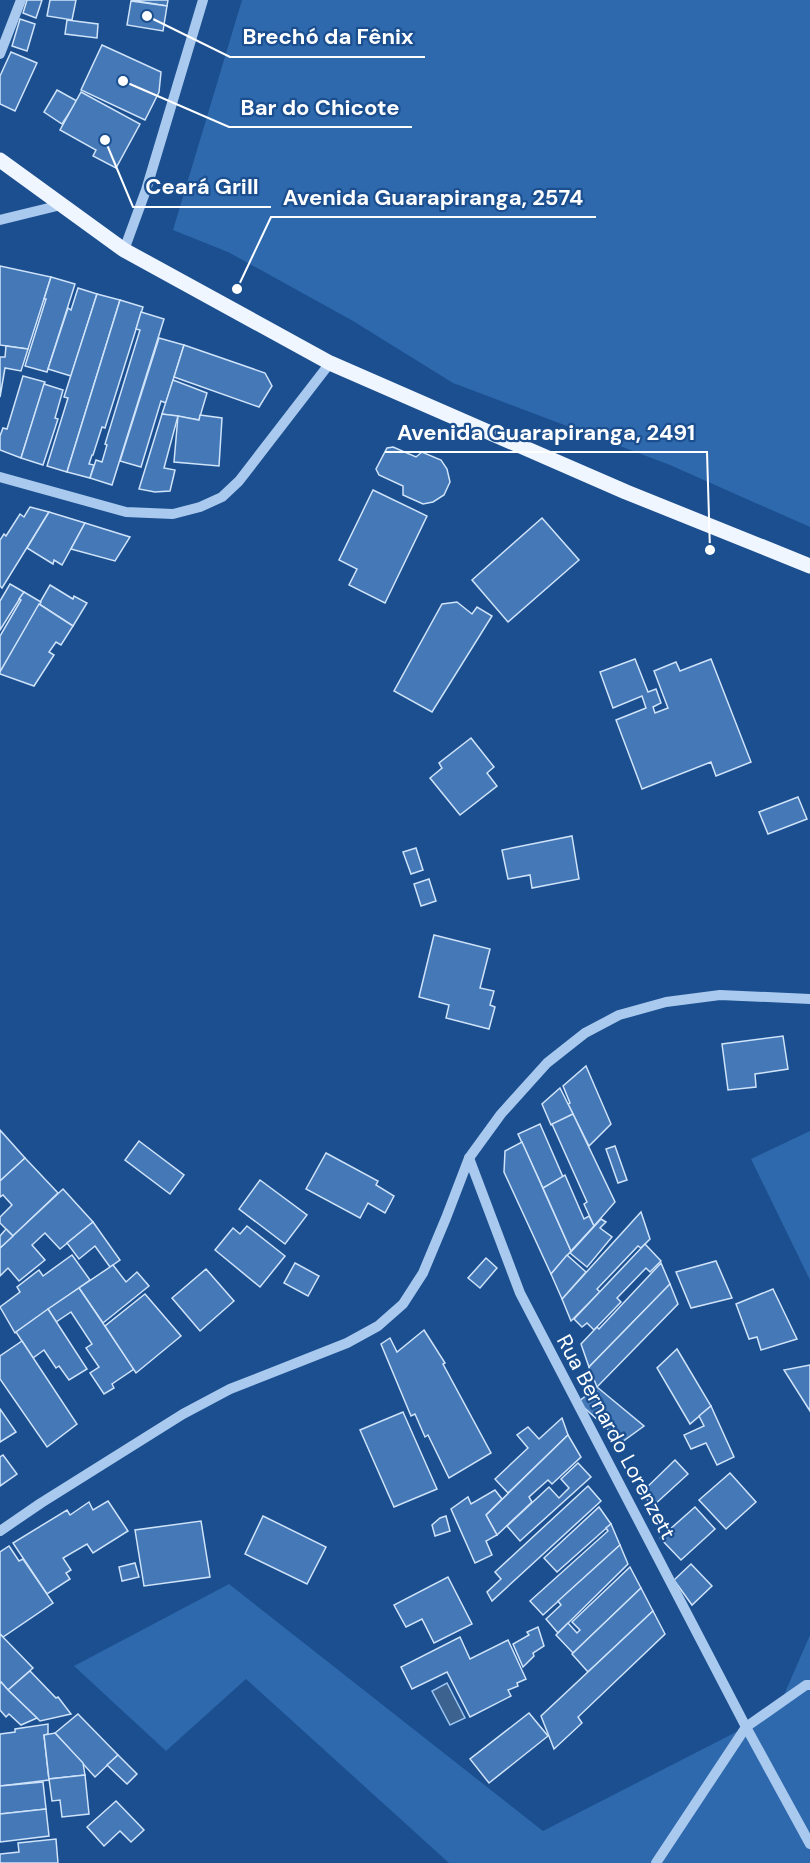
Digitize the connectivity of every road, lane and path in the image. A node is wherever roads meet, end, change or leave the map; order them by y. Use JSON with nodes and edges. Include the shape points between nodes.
{"nodes":[{"id":1,"x":21,"y":0,"type":"edge"},
{"id":2,"x":203,"y":0,"type":"edge"},
{"id":3,"x":0,"y":54,"type":"edge"},
{"id":4,"x":0,"y":160,"type":"edge"},
{"id":5,"x":61,"y":205,"type":"junction"},
{"id":6,"x":0,"y":220,"type":"edge"},
{"id":7,"x":124,"y":250,"type":"junction"},
{"id":8,"x":330,"y":363,"type":"junction"},
{"id":9,"x":0,"y":477,"type":"edge"},
{"id":10,"x":810,"y":566,"type":"edge"},
{"id":11,"x":810,"y":999,"type":"edge"},
{"id":12,"x":469,"y":1158,"type":"junction"},
{"id":13,"x":0,"y":1531,"type":"edge"},
{"id":14,"x":810,"y":1685,"type":"edge"},
{"id":15,"x":746,"y":1727,"type":"junction"},
{"id":16,"x":810,"y":1844,"type":"edge"},
{"id":17,"x":656,"y":1863,"type":"edge"}],
"edges":[{"from":1,"to":3,"type":"street"},
{"from":2,"to":7,"type":"street"},
{"from":4,"to":5,"type":"main road"},
{"from":5,"to":6,"type":"street"},
{"from":5,"to":7,"type":"main road"},
{"from":7,"to":8,"type":"main road"},
{"from":8,"to":9,"type":"street","via":[[239,481],[222,497],[200,507],[173,514],[126,512]]},
{"from":8,"to":10,"type":"main road","via":[[626,492]]},
{"from":11,"to":12,"type":"street","via":[[720,995],[666,1002],[619,1015],[585,1033],[547,1063],[501,1114]]},
{"from":12,"to":13,"type":"street","via":[[423,1273],[402,1304],[378,1326],[347,1344],[230,1389],[183,1414]]},
{"from":12,"to":15,"type":"street","name":"Rua Bernardo Lorenzett","via":[[520,1293]]},
{"from":14,"to":15,"type":"street"},
{"from":15,"to":16,"type":"street","name":"Rua Bernardo Lorenzett"},
{"from":15,"to":17,"type":"street"}]}
